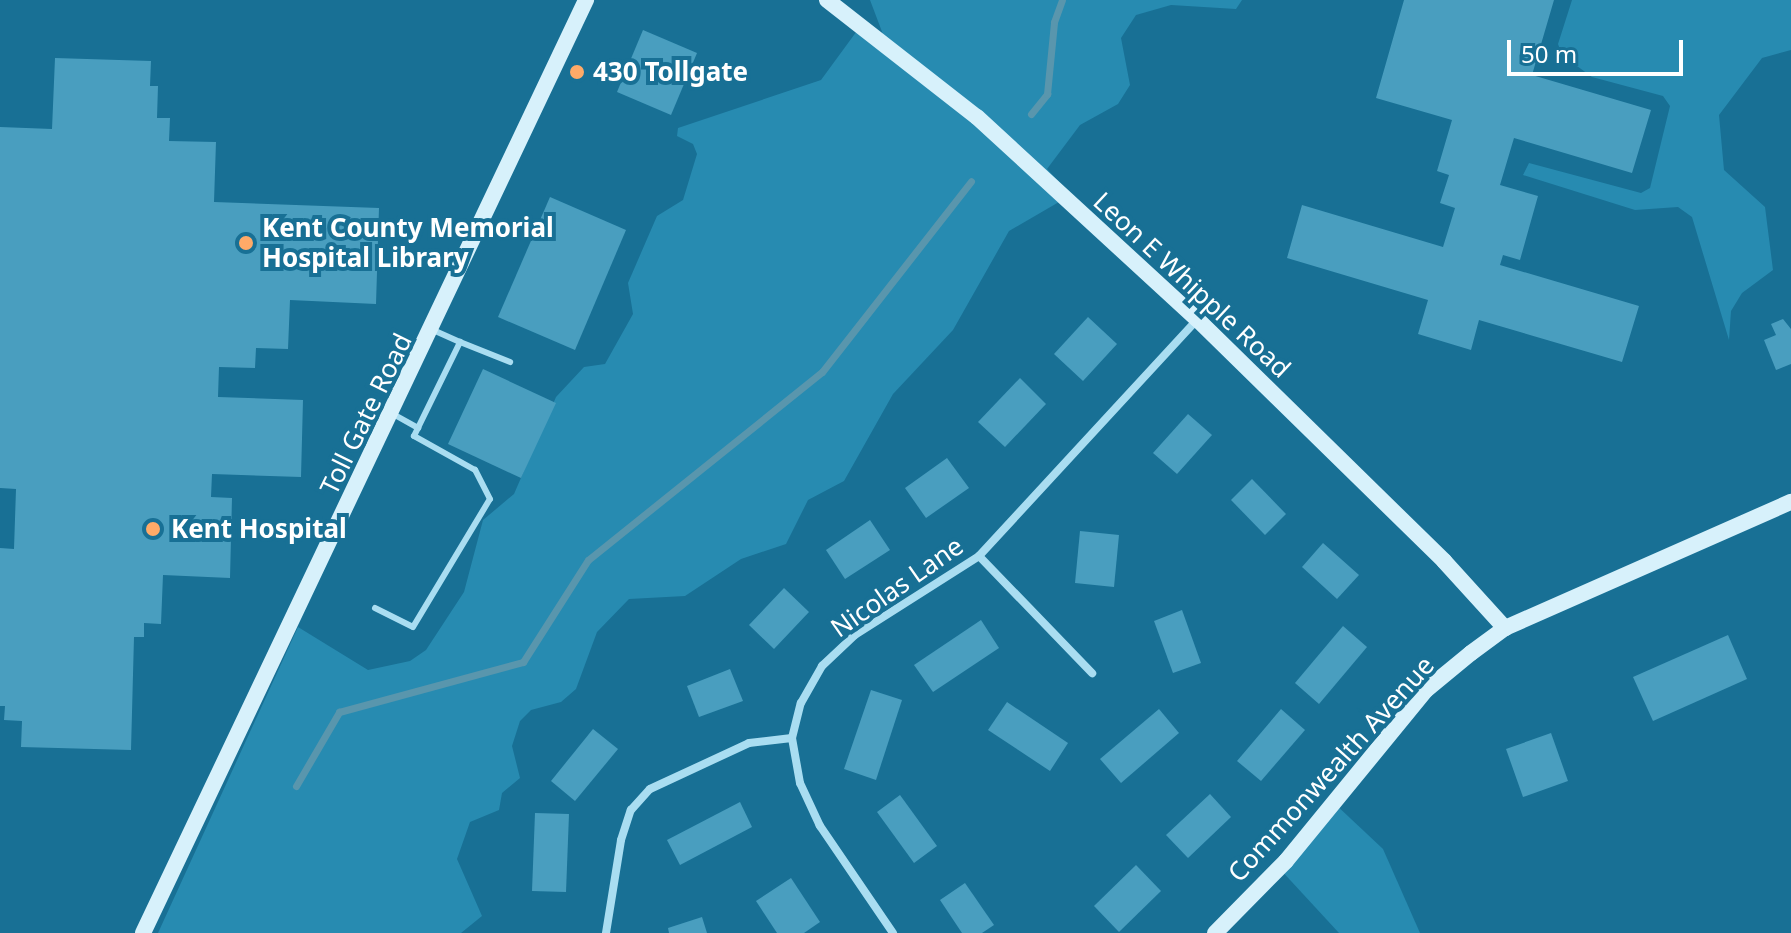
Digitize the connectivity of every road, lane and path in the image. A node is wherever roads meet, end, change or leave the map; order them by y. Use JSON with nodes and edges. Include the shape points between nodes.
{"nodes":[{"id":1,"x":586,"y":0,"type":"edge"},
{"id":2,"x":827,"y":0,"type":"edge"},
{"id":3,"x":1197,"y":319,"type":"junction"},
{"id":4,"x":433,"y":330,"type":"junction"},
{"id":5,"x":460,"y":342,"type":"junction"},
{"id":6,"x":510,"y":362,"type":"dead end"},
{"id":7,"x":393,"y":414,"type":"junction"},
{"id":8,"x":418,"y":428,"type":"junction"},
{"id":9,"x":1791,"y":502,"type":"edge"},
{"id":10,"x":979,"y":556,"type":"junction"},
{"id":11,"x":375,"y":608,"type":"dead end"},
{"id":12,"x":1505,"y":628,"type":"junction"},
{"id":13,"x":1092,"y":673,"type":"dead end"},
{"id":14,"x":792,"y":738,"type":"junction"},
{"id":15,"x":143,"y":933,"type":"edge"},
{"id":16,"x":606,"y":933,"type":"edge"},
{"id":17,"x":893,"y":933,"type":"edge"},
{"id":18,"x":1215,"y":933,"type":"edge"}],
"edges":[{"from":1,"to":4,"type":"street","name":"Toll Gate Road"},
{"from":2,"to":3,"type":"street","name":"Leon E Whipple Road","via":[[977,117]]},
{"from":3,"to":10,"type":"street","name":"Nicolas Lane"},
{"from":3,"to":12,"type":"street","name":"Leon E Whipple Road","via":[[1444,561]]},
{"from":4,"to":5,"type":"lane"},
{"from":4,"to":7,"type":"street","name":"Toll Gate Road"},
{"from":5,"to":6,"type":"lane"},
{"from":5,"to":8,"type":"lane"},
{"from":7,"to":8,"type":"lane"},
{"from":7,"to":15,"type":"street","name":"Toll Gate Road"},
{"from":8,"to":11,"type":"lane","via":[[414,436],[475,470],[490,499],[413,627]]},
{"from":9,"to":12,"type":"street","name":"Commonwealth Avenue"},
{"from":10,"to":13,"type":"street"},
{"from":10,"to":14,"type":"street","name":"Nicolas Lane","via":[[855,635],[822,666],[801,703]]},
{"from":12,"to":18,"type":"street","name":"Commonwealth Avenue","via":[[1426,690],[1286,861]]},
{"from":14,"to":16,"type":"street","via":[[749,743],[650,789],[631,810],[621,840]]},
{"from":14,"to":17,"type":"street","name":"Nicolas Lane","via":[[800,783],[820,826]]}]}
